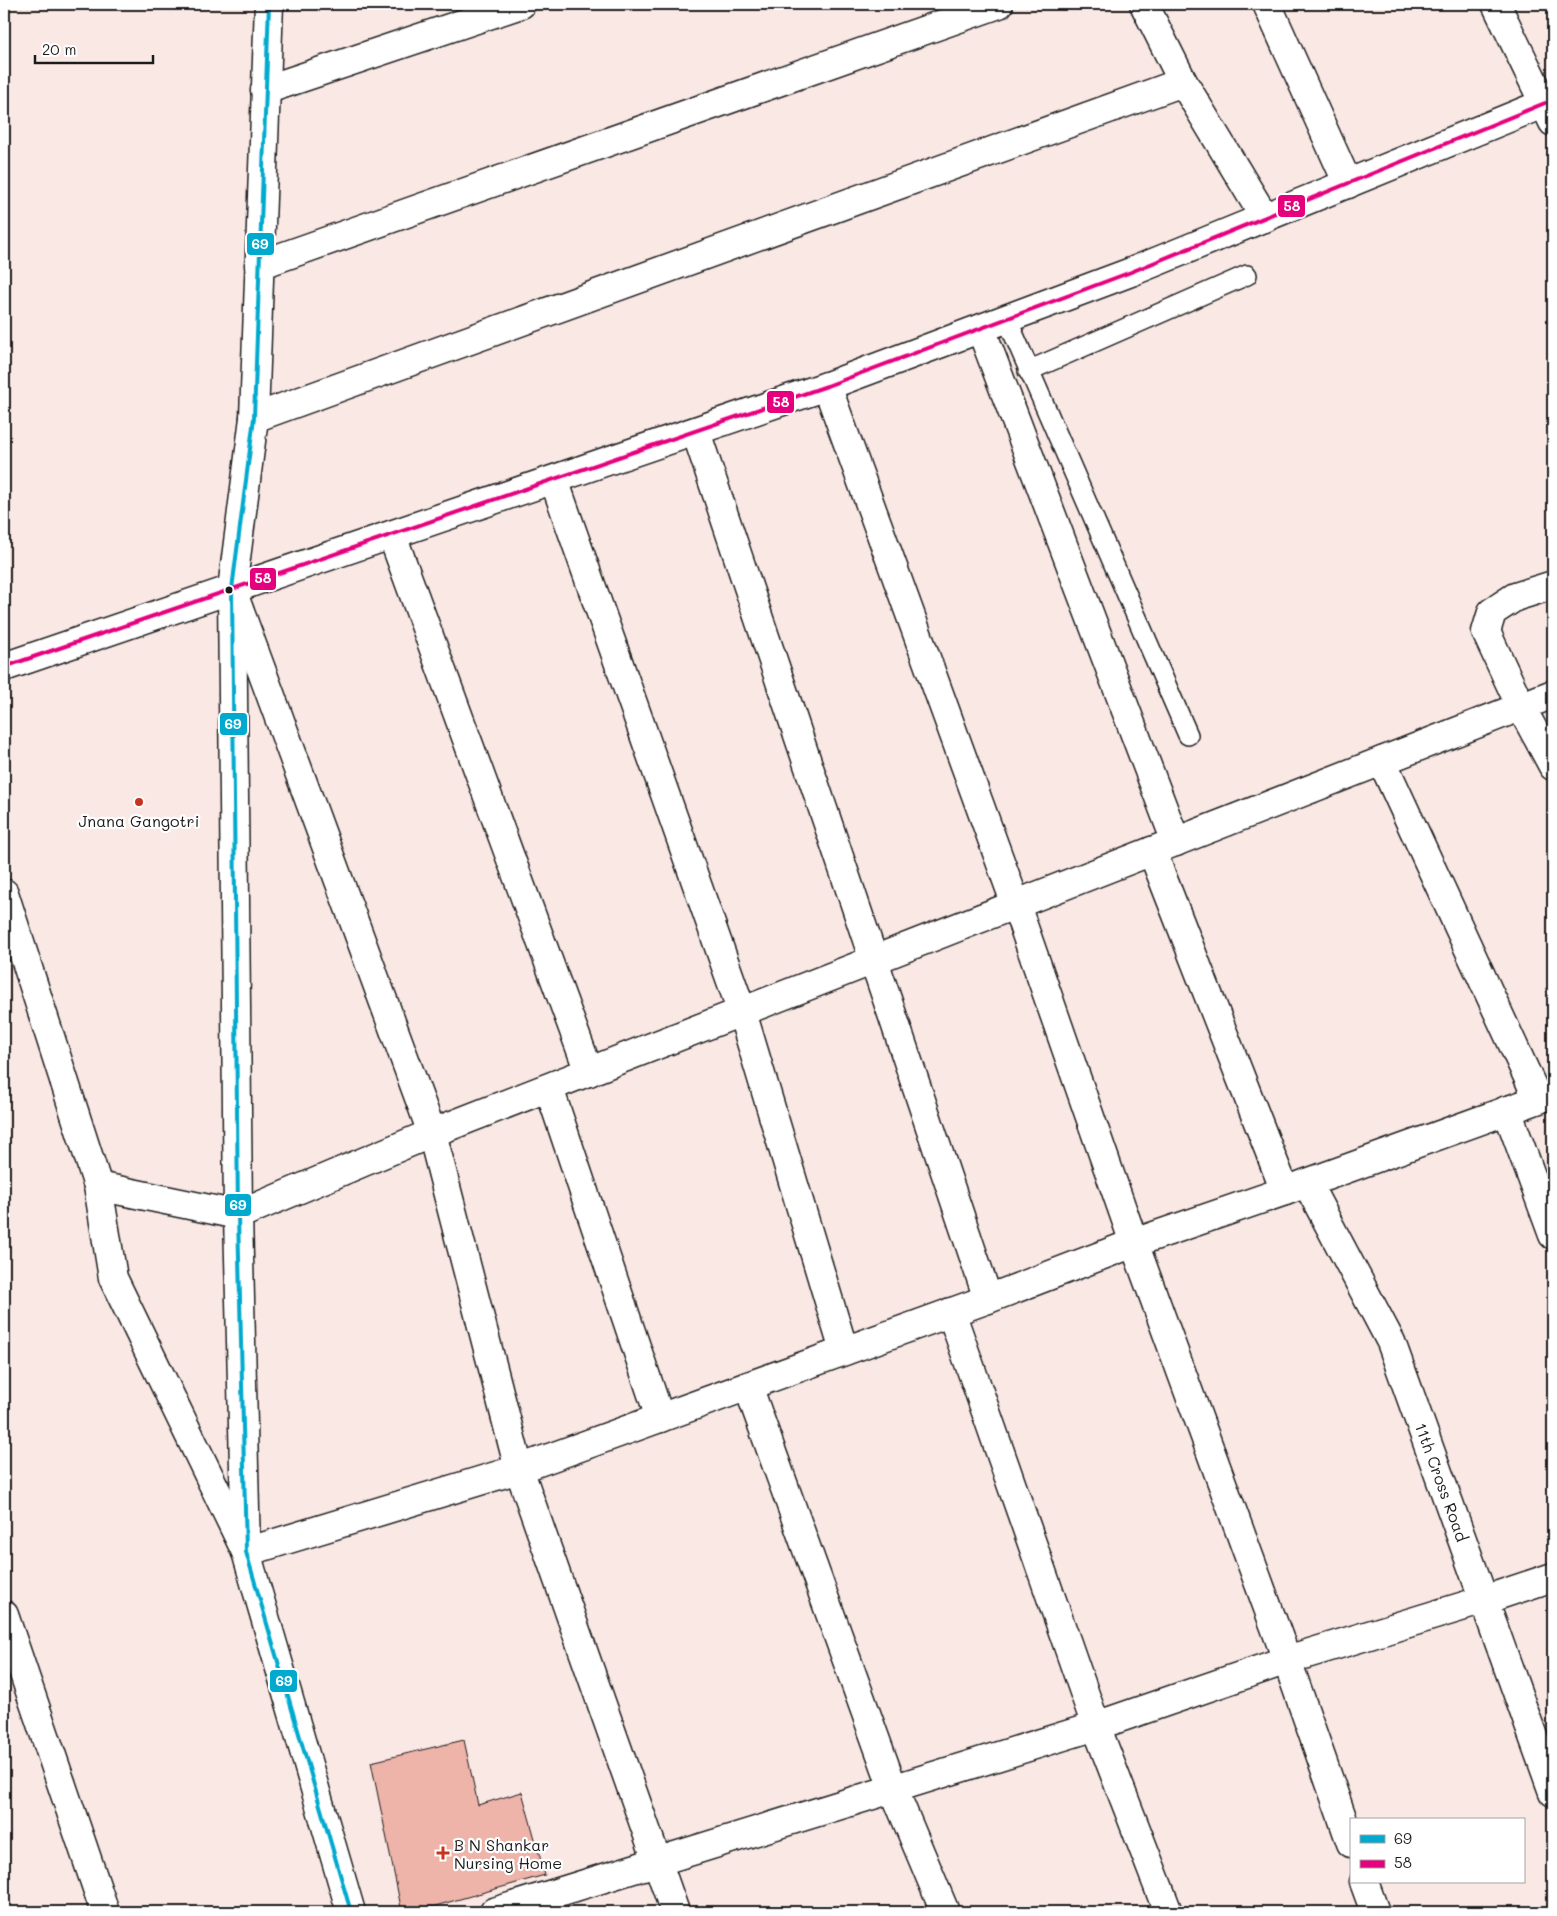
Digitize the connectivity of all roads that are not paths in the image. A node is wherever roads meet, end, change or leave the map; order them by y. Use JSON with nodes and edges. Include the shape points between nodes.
{"nodes":[{"id":1,"x":268,"y":4,"type":"edge"},
{"id":2,"x":521,"y":4,"type":"edge"},
{"id":3,"x":999,"y":4,"type":"edge"},
{"id":4,"x":1144,"y":4,"type":"edge"},
{"id":5,"x":1267,"y":4,"type":"edge"},
{"id":6,"x":1496,"y":4,"type":"edge"},
{"id":7,"x":474,"y":12,"type":"edge"},
{"id":8,"x":1183,"y":82,"type":"junction"},
{"id":9,"x":266,"y":90,"type":"junction"},
{"id":10,"x":1549,"y":112,"type":"edge"},
{"id":11,"x":1348,"y":184,"type":"junction"},
{"id":12,"x":1265,"y":218,"type":"junction"},
{"id":13,"x":259,"y":265,"type":"junction"},
{"id":14,"x":1247,"y":275,"type":"dead end"},
{"id":15,"x":1007,"y":319,"type":"junction"},
{"id":16,"x":981,"y":328,"type":"junction"},
{"id":17,"x":1028,"y":371,"type":"junction"},
{"id":18,"x":827,"y":386,"type":"junction"},
{"id":19,"x":254,"y":418,"type":"junction"},
{"id":20,"x":696,"y":432,"type":"junction"},
{"id":21,"x":554,"y":480,"type":"junction"},
{"id":22,"x":392,"y":535,"type":"junction"},
{"id":23,"x":1553,"y":585,"type":"edge"},
{"id":24,"x":232,"y":589,"type":"junction"},
{"id":25,"x":4,"y":667,"type":"edge"},
{"id":26,"x":1553,"y":694,"type":"edge"},
{"id":27,"x":1521,"y":707,"type":"junction"},
{"id":28,"x":1188,"y":735,"type":"dead end"},
{"id":29,"x":1382,"y":761,"type":"junction"},
{"id":30,"x":1553,"y":766,"type":"edge"},
{"id":31,"x":1164,"y":847,"type":"junction"},
{"id":32,"x":4,"y":892,"type":"edge"},
{"id":33,"x":1016,"y":905,"type":"junction"},
{"id":34,"x":873,"y":961,"type":"junction"},
{"id":35,"x":742,"y":1012,"type":"junction"},
{"id":36,"x":589,"y":1072,"type":"junction"},
{"id":37,"x":549,"y":1088,"type":"junction"},
{"id":38,"x":1546,"y":1096,"type":"edge"},
{"id":39,"x":1507,"y":1110,"type":"junction"},
{"id":40,"x":432,"y":1133,"type":"junction"},
{"id":41,"x":98,"y":1186,"type":"junction"},
{"id":42,"x":1296,"y":1187,"type":"junction"},
{"id":43,"x":238,"y":1215,"type":"junction"},
{"id":44,"x":1553,"y":1235,"type":"edge"},
{"id":45,"x":1134,"y":1242,"type":"junction"},
{"id":46,"x":988,"y":1299,"type":"junction"},
{"id":47,"x":951,"y":1312,"type":"junction"},
{"id":48,"x":844,"y":1351,"type":"junction"},
{"id":49,"x":748,"y":1386,"type":"junction"},
{"id":50,"x":660,"y":1418,"type":"junction"},
{"id":51,"x":519,"y":1469,"type":"junction"},
{"id":52,"x":246,"y":1552,"type":"junction"},
{"id":53,"x":1553,"y":1576,"type":"edge"},
{"id":54,"x":1484,"y":1600,"type":"junction"},
{"id":55,"x":4,"y":1615,"type":"edge"},
{"id":56,"x":1287,"y":1660,"type":"junction"},
{"id":57,"x":1096,"y":1726,"type":"junction"},
{"id":58,"x":893,"y":1788,"type":"junction"},
{"id":59,"x":1553,"y":1792,"type":"edge"},
{"id":60,"x":1350,"y":1840,"type":"edge"},
{"id":61,"x":657,"y":1861,"type":"junction"},
{"id":62,"x":1365,"y":1884,"type":"edge"},
{"id":63,"x":105,"y":1912,"type":"edge"},
{"id":64,"x":351,"y":1912,"type":"edge"},
{"id":65,"x":494,"y":1912,"type":"edge"},
{"id":66,"x":675,"y":1912,"type":"edge"},
{"id":67,"x":945,"y":1912,"type":"edge"},
{"id":68,"x":1168,"y":1912,"type":"edge"},
{"id":69,"x":1375,"y":1912,"type":"edge"}],
"edges":[{"from":1,"to":9,"type":"street"},
{"from":2,"to":7,"type":"street"},
{"from":3,"to":13,"type":"street"},
{"from":4,"to":8,"type":"street"},
{"from":5,"to":11,"type":"street"},
{"from":6,"to":10,"type":"street"},
{"from":7,"to":9,"type":"street"},
{"from":8,"to":12,"type":"street"},
{"from":8,"to":19,"type":"street"},
{"from":9,"to":13,"type":"street"},
{"from":10,"to":11,"type":"street"},
{"from":11,"to":12,"type":"street"},
{"from":12,"to":15,"type":"street"},
{"from":13,"to":19,"type":"street"},
{"from":14,"to":17,"type":"lane"},
{"from":15,"to":16,"type":"street"},
{"from":15,"to":17,"type":"lane"},
{"from":16,"to":18,"type":"street"},
{"from":16,"to":31,"type":"street","name":"11th Cross Road"},
{"from":17,"to":28,"type":"lane"},
{"from":18,"to":20,"type":"street"},
{"from":18,"to":33,"type":"street"},
{"from":19,"to":24,"type":"street"},
{"from":20,"to":21,"type":"street"},
{"from":20,"to":34,"type":"street"},
{"from":21,"to":22,"type":"street"},
{"from":21,"to":35,"type":"street"},
{"from":22,"to":24,"type":"street"},
{"from":22,"to":36,"type":"street"},
{"from":23,"to":27,"type":"street","via":[[1515,597],[1492,612],[1486,632]]},
{"from":24,"to":25,"type":"street"},
{"from":24,"to":40,"type":"street"},
{"from":24,"to":43,"type":"street"},
{"from":26,"to":27,"type":"street"},
{"from":27,"to":29,"type":"street"},
{"from":27,"to":30,"type":"street"},
{"from":29,"to":31,"type":"street"},
{"from":29,"to":38,"type":"street"},
{"from":31,"to":33,"type":"street"},
{"from":31,"to":42,"type":"street","name":"11th Cross Road"},
{"from":32,"to":41,"type":"street"},
{"from":33,"to":34,"type":"street"},
{"from":33,"to":45,"type":"street"},
{"from":34,"to":35,"type":"street"},
{"from":34,"to":46,"type":"street"},
{"from":35,"to":36,"type":"street"},
{"from":35,"to":48,"type":"street"},
{"from":36,"to":37,"type":"street"},
{"from":37,"to":40,"type":"street"},
{"from":37,"to":50,"type":"street"},
{"from":38,"to":39,"type":"street"},
{"from":39,"to":42,"type":"street"},
{"from":39,"to":44,"type":"street"},
{"from":40,"to":43,"type":"street"},
{"from":40,"to":51,"type":"street"},
{"from":41,"to":43,"type":"street"},
{"from":41,"to":52,"type":"street","via":[[113,1278]]},
{"from":42,"to":45,"type":"street"},
{"from":42,"to":54,"type":"street","name":"11th Cross Road","via":[[1392,1342]]},
{"from":43,"to":52,"type":"street"},
{"from":45,"to":46,"type":"street"},
{"from":45,"to":56,"type":"street"},
{"from":46,"to":47,"type":"street"},
{"from":47,"to":48,"type":"street"},
{"from":47,"to":57,"type":"street"},
{"from":48,"to":49,"type":"street"},
{"from":49,"to":50,"type":"street"},
{"from":49,"to":58,"type":"street"},
{"from":50,"to":51,"type":"street"},
{"from":51,"to":52,"type":"street"},
{"from":51,"to":61,"type":"street"},
{"from":52,"to":64,"type":"street"},
{"from":53,"to":54,"type":"street"},
{"from":54,"to":56,"type":"street"},
{"from":54,"to":59,"type":"street","name":"11th Cross Road"},
{"from":55,"to":63,"type":"street"},
{"from":56,"to":57,"type":"street"},
{"from":56,"to":60,"type":"street"},
{"from":57,"to":58,"type":"street"},
{"from":57,"to":68,"type":"street"},
{"from":58,"to":61,"type":"street"},
{"from":58,"to":67,"type":"street"},
{"from":61,"to":65,"type":"street"},
{"from":61,"to":66,"type":"street"},
{"from":62,"to":69,"type":"street"}]}
